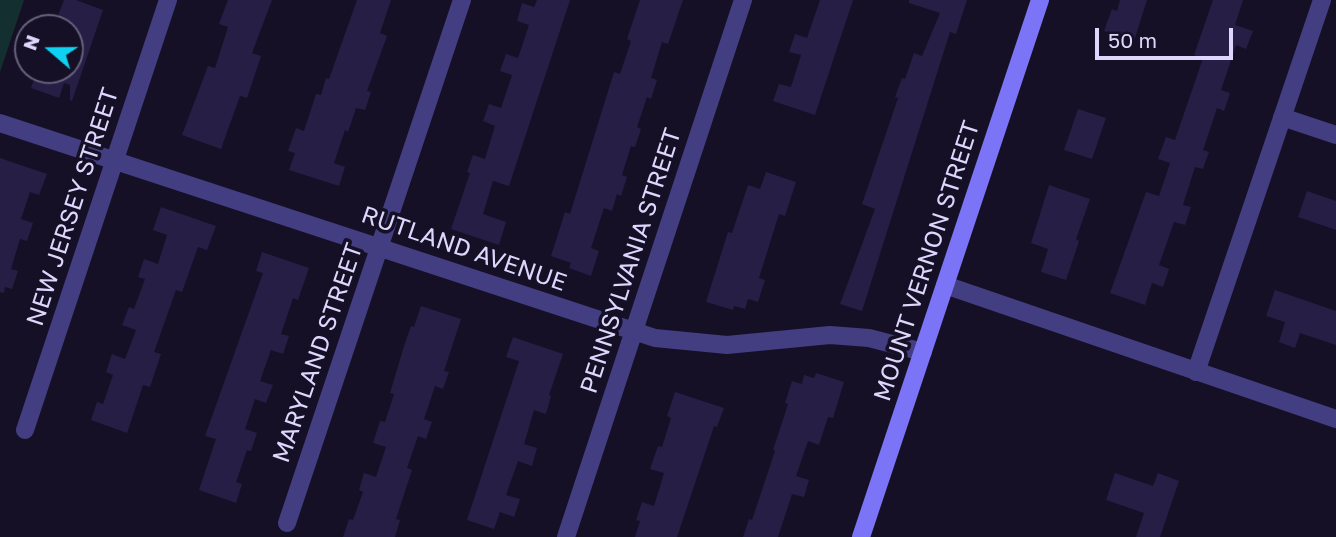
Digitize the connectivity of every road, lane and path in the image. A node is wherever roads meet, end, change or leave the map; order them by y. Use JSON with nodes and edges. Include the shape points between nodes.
{"nodes":[{"id":1,"x":168,"y":0,"type":"edge"},
{"id":2,"x":462,"y":0,"type":"edge"},
{"id":3,"x":743,"y":0,"type":"edge"},
{"id":4,"x":1040,"y":0,"type":"edge"},
{"id":5,"x":1322,"y":0,"type":"edge"},
{"id":6,"x":1282,"y":117,"type":"junction"},
{"id":7,"x":0,"y":123,"type":"edge"},
{"id":8,"x":1336,"y":135,"type":"edge"},
{"id":9,"x":115,"y":160,"type":"junction"},
{"id":10,"x":380,"y":246,"type":"junction"},
{"id":11,"x":945,"y":285,"type":"junction"},
{"id":12,"x":634,"y":331,"type":"junction"},
{"id":13,"x":923,"y":352,"type":"junction"},
{"id":14,"x":1196,"y":372,"type":"junction"},
{"id":15,"x":1336,"y":419,"type":"edge"},
{"id":16,"x":25,"y":430,"type":"dead end"},
{"id":17,"x":287,"y":523,"type":"dead end"},
{"id":18,"x":566,"y":537,"type":"edge"},
{"id":19,"x":861,"y":537,"type":"edge"}],
"edges":[{"from":1,"to":9,"type":"street","name":"NEW JERSEY STREET"},
{"from":2,"to":10,"type":"street","name":"MARYLAND STREET"},
{"from":3,"to":12,"type":"street","name":"PENNSYLVANIA STREET"},
{"from":4,"to":11,"type":"street","name":"MOUNT VERNON STREET"},
{"from":5,"to":6,"type":"street"},
{"from":6,"to":8,"type":"street"},
{"from":6,"to":14,"type":"street"},
{"from":7,"to":9,"type":"street","name":"RUTLAND AVENUE"},
{"from":9,"to":10,"type":"street","name":"RUTLAND AVENUE"},
{"from":9,"to":16,"type":"street","name":"NEW JERSEY STREET"},
{"from":10,"to":12,"type":"street","name":"RUTLAND AVENUE"},
{"from":10,"to":17,"type":"street","name":"MARYLAND STREET"},
{"from":11,"to":13,"type":"street","name":"MOUNT VERNON STREET"},
{"from":11,"to":14,"type":"street"},
{"from":12,"to":13,"type":"street","name":"RUTLAND AVENUE","via":[[679,342],[727,345],[830,335],[869,338]]},
{"from":12,"to":18,"type":"street","name":"PENNSYLVANIA STREET"},
{"from":13,"to":19,"type":"street","name":"MOUNT VERNON STREET"},
{"from":14,"to":15,"type":"street"}]}
